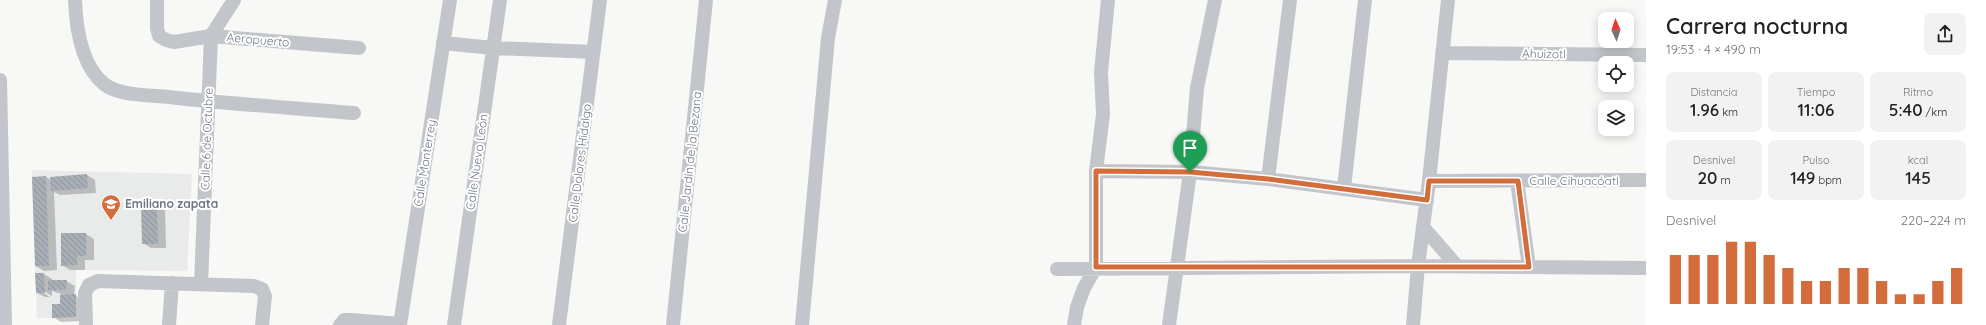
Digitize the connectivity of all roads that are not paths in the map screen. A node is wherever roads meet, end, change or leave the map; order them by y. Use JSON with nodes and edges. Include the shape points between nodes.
{"nodes":[{"id":1,"x":75,"y":0,"type":"edge"},
{"id":2,"x":157,"y":0,"type":"edge"},
{"id":3,"x":234,"y":0,"type":"edge"},
{"id":4,"x":450,"y":0,"type":"edge"},
{"id":5,"x":500,"y":0,"type":"edge"},
{"id":6,"x":600,"y":0,"type":"edge"},
{"id":7,"x":706,"y":0,"type":"edge"},
{"id":8,"x":834,"y":0,"type":"edge"},
{"id":9,"x":1108,"y":0,"type":"edge"},
{"id":10,"x":1215,"y":0,"type":"edge"},
{"id":11,"x":1290,"y":0,"type":"edge"},
{"id":12,"x":1365,"y":0,"type":"edge"},
{"id":13,"x":1448,"y":0,"type":"edge"},
{"id":14,"x":211,"y":36,"type":"junction"},
{"id":15,"x":443,"y":43,"type":"junction"},
{"id":16,"x":359,"y":48,"type":"dead end"},
{"id":17,"x":493,"y":48,"type":"junction"},
{"id":18,"x":593,"y":52,"type":"junction"},
{"id":19,"x":1442,"y":53,"type":"junction"},
{"id":20,"x":1646,"y":55,"type":"edge"},
{"id":21,"x":0,"y":80,"type":"edge"},
{"id":22,"x":208,"y":102,"type":"junction"},
{"id":23,"x":354,"y":113,"type":"dead end"},
{"id":24,"x":1096,"y":171,"type":"junction"},
{"id":25,"x":1190,"y":172,"type":"junction"},
{"id":26,"x":1268,"y":179,"type":"junction"},
{"id":27,"x":1646,"y":180,"type":"edge"},
{"id":28,"x":1429,"y":181,"type":"junction"},
{"id":29,"x":1518,"y":181,"type":"junction"},
{"id":30,"x":1344,"y":188,"type":"junction"},
{"id":31,"x":1427,"y":200,"type":"junction"},
{"id":32,"x":1423,"y":227,"type":"junction"},
{"id":33,"x":1418,"y":266,"type":"junction"},
{"id":34,"x":1457,"y":266,"type":"junction"},
{"id":35,"x":1096,"y":267,"type":"junction"},
{"id":36,"x":1529,"y":267,"type":"junction"},
{"id":37,"x":1177,"y":268,"type":"junction"},
{"id":38,"x":1646,"y":268,"type":"edge"},
{"id":39,"x":1057,"y":269,"type":"dead end"},
{"id":40,"x":172,"y":283,"type":"junction"},
{"id":41,"x":201,"y":284,"type":"junction"},
{"id":42,"x":400,"y":324,"type":"edge"},
{"id":43,"x":5,"y":325,"type":"edge"},
{"id":44,"x":86,"y":325,"type":"edge"},
{"id":45,"x":169,"y":325,"type":"edge"},
{"id":46,"x":262,"y":325,"type":"edge"},
{"id":47,"x":340,"y":325,"type":"edge"},
{"id":48,"x":454,"y":325,"type":"edge"},
{"id":49,"x":559,"y":325,"type":"edge"},
{"id":50,"x":673,"y":325,"type":"edge"},
{"id":51,"x":802,"y":325,"type":"edge"},
{"id":52,"x":1074,"y":325,"type":"edge"},
{"id":53,"x":1169,"y":325,"type":"edge"},
{"id":54,"x":1413,"y":325,"type":"edge"}],
"edges":[{"from":1,"to":22,"type":"street","via":[[78,33],[89,66],[104,84],[125,93]]},
{"from":2,"to":14,"type":"street","name":"Aeropuerto","via":[[159,36],[174,42]]},
{"from":3,"to":14,"type":"street","name":"Calle 6 de Octubre"},
{"from":4,"to":15,"type":"street","name":"Calle Monterrey"},
{"from":5,"to":17,"type":"street","name":"Calle Nuevo León"},
{"from":6,"to":18,"type":"street","name":"Calle Dolores Hidalgo"},
{"from":7,"to":50,"type":"street","name":"Calle Jardín de la Bezana"},
{"from":8,"to":51,"type":"street","via":[[828,38]]},
{"from":9,"to":24,"type":"street","via":[[1101,72],[1103,114]]},
{"from":10,"to":25,"type":"street","via":[[1197,88]]},
{"from":11,"to":26,"type":"street"},
{"from":12,"to":30,"type":"street"},
{"from":13,"to":19,"type":"street"},
{"from":14,"to":16,"type":"street","name":"Aeropuerto"},
{"from":14,"to":22,"type":"street","name":"Calle 6 de Octubre"},
{"from":15,"to":17,"type":"street"},
{"from":15,"to":42,"type":"street","name":"Calle Monterrey"},
{"from":17,"to":18,"type":"street"},
{"from":17,"to":48,"type":"street","name":"Calle Nuevo León"},
{"from":18,"to":49,"type":"street","name":"Calle Dolores Hidalgo"},
{"from":19,"to":20,"type":"street","name":"Ahuizotl"},
{"from":19,"to":28,"type":"street"},
{"from":21,"to":43,"type":"street"},
{"from":22,"to":23,"type":"street"},
{"from":22,"to":41,"type":"street","name":"Calle 6 de Octubre"},
{"from":24,"to":25,"type":"street"},
{"from":24,"to":35,"type":"street"},
{"from":25,"to":26,"type":"street"},
{"from":25,"to":37,"type":"street"},
{"from":26,"to":30,"type":"street"},
{"from":27,"to":29,"type":"street","name":"Calle Cihuacóatl"},
{"from":28,"to":29,"type":"street","name":"Calle Cihuacóatl"},
{"from":28,"to":31,"type":"street"},
{"from":29,"to":36,"type":"street"},
{"from":30,"to":31,"type":"street"},
{"from":31,"to":32,"type":"street"},
{"from":32,"to":33,"type":"street"},
{"from":32,"to":34,"type":"street"},
{"from":33,"to":34,"type":"street"},
{"from":33,"to":37,"type":"street"},
{"from":33,"to":54,"type":"street"},
{"from":34,"to":36,"type":"street"},
{"from":35,"to":37,"type":"street"},
{"from":35,"to":39,"type":"street"},
{"from":35,"to":52,"type":"street","via":[[1084,288]]},
{"from":36,"to":38,"type":"street"},
{"from":37,"to":53,"type":"street"},
{"from":40,"to":41,"type":"street"},
{"from":40,"to":44,"type":"street","via":[[98,281],[89,285],[85,294]]},
{"from":40,"to":45,"type":"street"},
{"from":41,"to":46,"type":"street","via":[[254,286],[262,289],[265,296]]},
{"from":42,"to":47,"type":"street","via":[[344,320]]}]}
